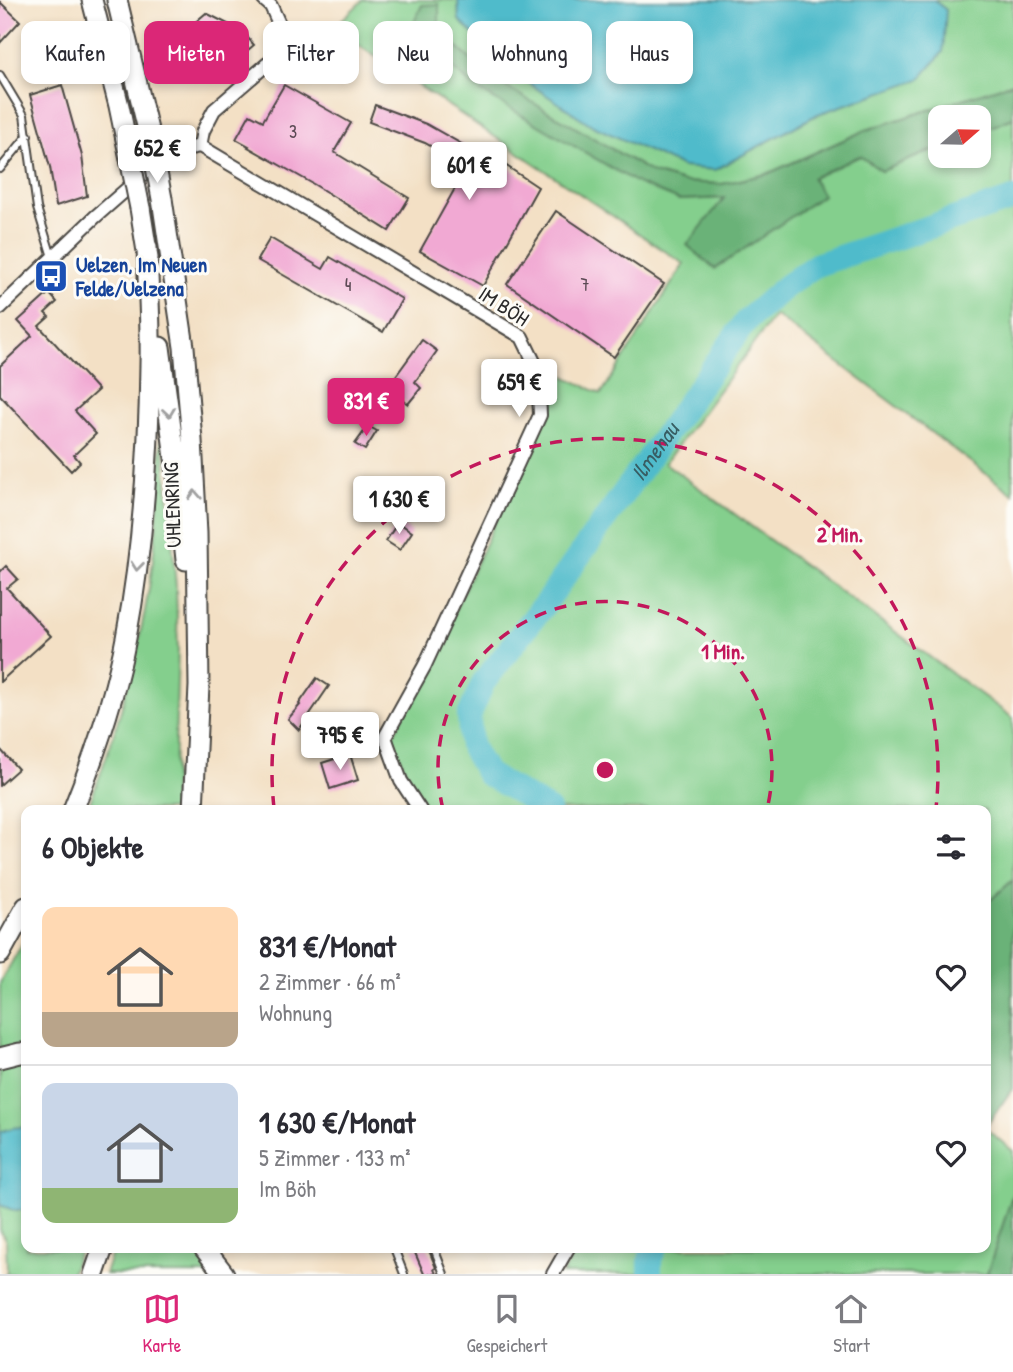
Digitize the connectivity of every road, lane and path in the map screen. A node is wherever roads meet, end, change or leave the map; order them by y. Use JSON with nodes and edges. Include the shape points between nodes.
{"nodes":[{"id":1,"x":92,"y":0,"type":"edge"},
{"id":2,"x":117,"y":0,"type":"edge"},
{"id":3,"x":264,"y":0,"type":"edge"},
{"id":4,"x":0,"y":75,"type":"edge"},
{"id":5,"x":28,"y":135,"type":"junction"},
{"id":6,"x":194,"y":147,"type":"junction"},
{"id":7,"x":0,"y":169,"type":"edge"},
{"id":8,"x":146,"y":247,"type":"junction"},
{"id":9,"x":52,"y":257,"type":"junction"},
{"id":10,"x":0,"y":308,"type":"edge"},
{"id":11,"x":199,"y":686,"type":"junction"},
{"id":12,"x":75,"y":805,"type":"edge"},
{"id":13,"x":193,"y":805,"type":"edge"},
{"id":14,"x":417,"y":805,"type":"edge"},
{"id":15,"x":21,"y":916,"type":"edge"},
{"id":16,"x":0,"y":954,"type":"edge"},
{"id":17,"x":21,"y":1053,"type":"edge"},
{"id":18,"x":0,"y":1058,"type":"edge"},
{"id":19,"x":208,"y":1253,"type":"edge"},
{"id":20,"x":396,"y":1253,"type":"edge"},
{"id":21,"x":436,"y":1253,"type":"edge"},
{"id":22,"x":565,"y":1253,"type":"edge"},
{"id":23,"x":224,"y":1274,"type":"edge"},
{"id":24,"x":404,"y":1274,"type":"edge"},
{"id":25,"x":444,"y":1274,"type":"edge"},
{"id":26,"x":553,"y":1274,"type":"edge"}],
"edges":[{"from":1,"to":8,"type":"highway","bridge":true},
{"from":11,"to":2,"type":"highway","name":"UHLENRING","one_way":true,"bridge":true,"via":[[197,533],[184,347],[153,151]]},
{"from":3,"to":6,"type":"street","via":[[280,26],[280,44],[272,59],[214,110]]},
{"from":4,"to":5,"type":"lane","via":[[24,115]]},
{"from":5,"to":7,"type":"lane"},
{"from":5,"to":9,"type":"lane","via":[[37,208]]},
{"from":6,"to":9,"type":"street","via":[[168,153]]},
{"from":6,"to":14,"type":"street","name":"IM BÖH","via":[[522,337],[538,370],[540,415],[425,665],[385,737],[401,781]]},
{"from":8,"to":11,"type":"highway","one_way":true,"via":[[176,465]]},
{"from":8,"to":12,"type":"highway","one_way":true,"via":[[147,474],[135,584],[112,697]]},
{"from":9,"to":10,"type":"street"},
{"from":11,"to":13,"type":"highway","name":"UHLENRING"},
{"from":15,"to":16,"type":"highway"},
{"from":17,"to":18,"type":"highway"},
{"from":19,"to":23,"type":"highway"},
{"from":20,"to":24,"type":"lane"},
{"from":21,"to":25,"type":"lane"},
{"from":22,"to":26,"type":"street"}]}
